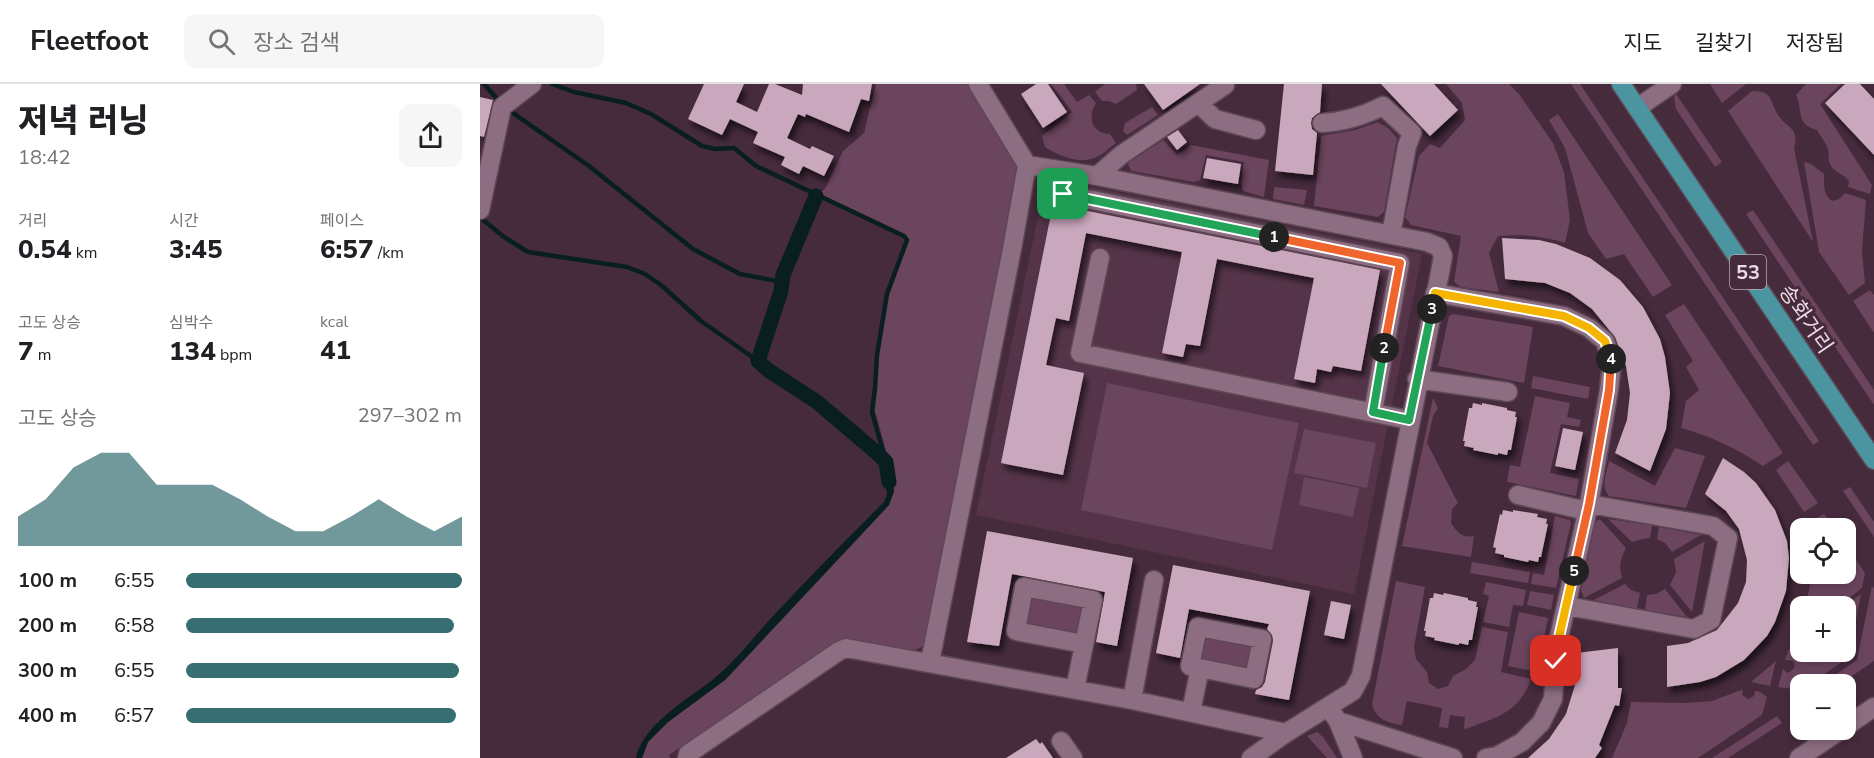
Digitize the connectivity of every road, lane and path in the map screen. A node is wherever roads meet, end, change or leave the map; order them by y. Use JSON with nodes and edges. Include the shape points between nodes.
{"nodes":[{"id":1,"x":532,"y":84,"type":"edge"},
{"id":2,"x":978,"y":84,"type":"edge"},
{"id":3,"x":1621,"y":84,"type":"edge"},
{"id":4,"x":1672,"y":84,"type":"edge"},
{"id":5,"x":1225,"y":85,"type":"edge"},
{"id":6,"x":1198,"y":103,"type":"junction"},
{"id":7,"x":1637,"y":108,"type":"junction"},
{"id":8,"x":1322,"y":123,"type":"dead end"},
{"id":9,"x":1256,"y":130,"type":"dead end"},
{"id":10,"x":1027,"y":165,"type":"junction"},
{"id":11,"x":1097,"y":176,"type":"junction"},
{"id":12,"x":1063,"y":194,"type":"dead end"},
{"id":13,"x":480,"y":210,"type":"edge"},
{"id":14,"x":1391,"y":235,"type":"junction"},
{"id":15,"x":1100,"y":258,"type":"dead end"},
{"id":16,"x":1435,"y":293,"type":"junction"},
{"id":17,"x":1417,"y":379,"type":"junction"},
{"id":18,"x":1508,"y":392,"type":"dead end"},
{"id":19,"x":1373,"y":412,"type":"junction"},
{"id":20,"x":1409,"y":420,"type":"junction"},
{"id":21,"x":1874,"y":460,"type":"edge"},
{"id":22,"x":1518,"y":495,"type":"dead end"},
{"id":23,"x":1588,"y":507,"type":"junction"},
{"id":24,"x":1154,"y":580,"type":"dead end"},
{"id":25,"x":1567,"y":606,"type":"junction"},
{"id":26,"x":1084,"y":644,"type":"junction"},
{"id":27,"x":930,"y":662,"type":"junction"},
{"id":28,"x":1200,"y":668,"type":"dead end"},
{"id":29,"x":1075,"y":689,"type":"junction"},
{"id":30,"x":1131,"y":700,"type":"junction"},
{"id":31,"x":1874,"y":707,"type":"edge"},
{"id":32,"x":1191,"y":712,"type":"junction"},
{"id":33,"x":1333,"y":714,"type":"junction"},
{"id":34,"x":1856,"y":719,"type":"edge"},
{"id":35,"x":1286,"y":733,"type":"junction"},
{"id":36,"x":1825,"y":740,"type":"edge"},
{"id":37,"x":1061,"y":741,"type":"dead end"},
{"id":38,"x":687,"y":758,"type":"edge"},
{"id":39,"x":1073,"y":758,"type":"edge"},
{"id":40,"x":1251,"y":758,"type":"edge"},
{"id":41,"x":1353,"y":758,"type":"edge"},
{"id":42,"x":1453,"y":758,"type":"edge"},
{"id":43,"x":1486,"y":758,"type":"edge"},
{"id":44,"x":1799,"y":758,"type":"edge"}],
"edges":[{"from":1,"to":13,"type":"street","via":[[504,105]]},
{"from":2,"to":10,"type":"street"},
{"from":3,"to":7,"type":"main road","name":"송화거리","number":"53"},
{"from":4,"to":7,"type":"street"},
{"from":5,"to":6,"type":"street"},
{"from":6,"to":9,"type":"street","via":[[1215,120]]},
{"from":6,"to":11,"type":"street"},
{"from":7,"to":21,"type":"main road","name":"송화거리","number":"53"},
{"from":8,"to":14,"type":"street","via":[[1364,116],[1383,106],[1412,133]]},
{"from":10,"to":11,"type":"street"},
{"from":10,"to":27,"type":"street"},
{"from":11,"to":14,"type":"street"},
{"from":12,"to":19,"type":"street","via":[[1400,263]]},
{"from":14,"to":16,"type":"street","via":[[1439,247],[1443,256]]},
{"from":15,"to":19,"type":"street","via":[[1080,352]]},
{"from":16,"to":17,"type":"street"},
{"from":16,"to":23,"type":"street","via":[[1564,316],[1605,341],[1612,363]]},
{"from":17,"to":18,"type":"street"},
{"from":17,"to":20,"type":"street"},
{"from":19,"to":20,"type":"street"},
{"from":20,"to":33,"type":"street","via":[[1360,676]]},
{"from":22,"to":23,"type":"street"},
{"from":23,"to":25,"type":"street"},
{"from":23,"to":25,"type":"street","via":[[1713,526],[1728,538],[1711,620],[1694,629]]},
{"from":24,"to":30,"type":"street"},
{"from":25,"to":43,"type":"street","via":[[1557,646],[1552,699],[1541,723],[1522,742]]},
{"from":26,"to":26,"type":"street","via":[[1093,600],[1024,587],[1016,631]]},
{"from":26,"to":29,"type":"street"},
{"from":27,"to":29,"type":"street"},
{"from":27,"to":38,"type":"street","via":[[854,648],[838,651]]},
{"from":28,"to":32,"type":"street"},
{"from":29,"to":30,"type":"street"},
{"from":30,"to":32,"type":"street"},
{"from":31,"to":34,"type":"street"},
{"from":32,"to":35,"type":"street"},
{"from":33,"to":35,"type":"street"},
{"from":33,"to":41,"type":"street"},
{"from":33,"to":42,"type":"street"},
{"from":35,"to":40,"type":"street"},
{"from":36,"to":44,"type":"street"},
{"from":37,"to":39,"type":"street"}]}
